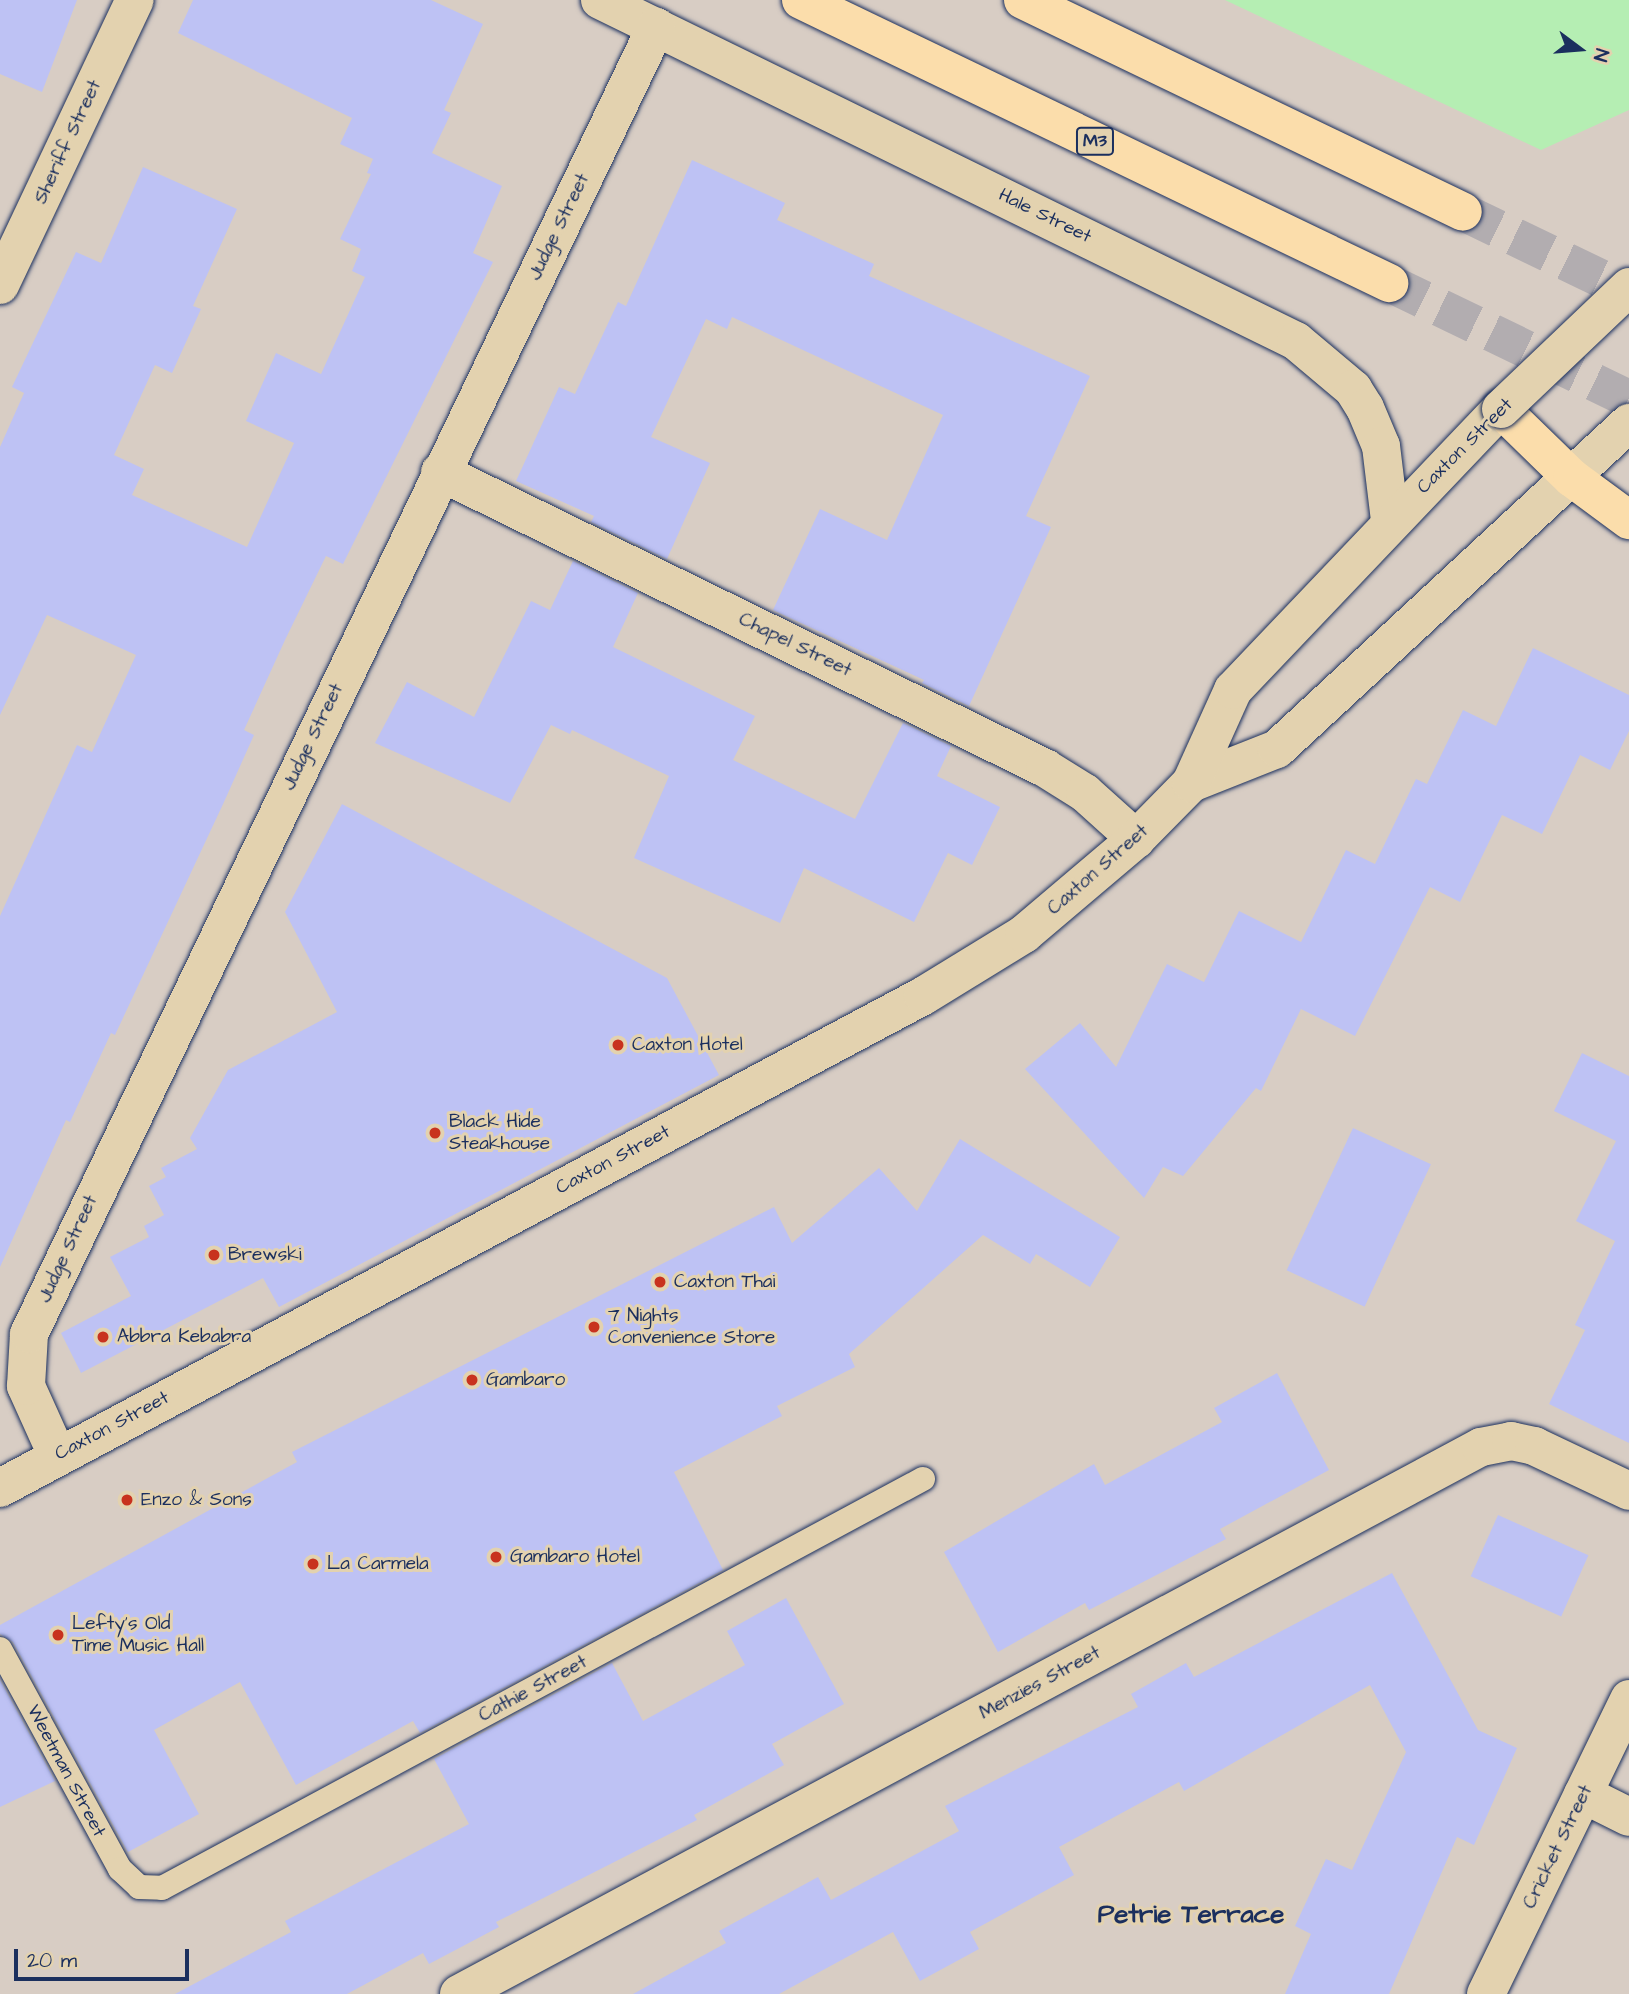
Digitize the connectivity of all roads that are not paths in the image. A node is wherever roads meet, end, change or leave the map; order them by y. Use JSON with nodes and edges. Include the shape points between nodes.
{"nodes":[{"id":1,"x":135,"y":0,"type":"edge"},
{"id":2,"x":600,"y":0,"type":"edge"},
{"id":3,"x":801,"y":0,"type":"edge"},
{"id":4,"x":1023,"y":0,"type":"edge"},
{"id":5,"x":656,"y":27,"type":"junction"},
{"id":6,"x":1463,"y":212,"type":"tunnel mouth"},
{"id":7,"x":1389,"y":283,"type":"tunnel mouth"},
{"id":8,"x":0,"y":285,"type":"edge"},
{"id":9,"x":1625,"y":295,"type":"edge"},
{"id":10,"x":1501,"y":409,"type":"junction"},
{"id":11,"x":1629,"y":423,"type":"edge"},
{"id":12,"x":1584,"y":467,"type":"junction"},
{"id":13,"x":440,"y":472,"type":"junction"},
{"id":14,"x":1390,"y":520,"type":"junction"},
{"id":15,"x":1629,"y":520,"type":"edge"},
{"id":16,"x":1191,"y":783,"type":"junction"},
{"id":17,"x":1136,"y":839,"type":"junction"},
{"id":18,"x":57,"y":1455,"type":"junction"},
{"id":19,"x":923,"y":1479,"type":"dead end"},
{"id":20,"x":0,"y":1488,"type":"edge"},
{"id":21,"x":1629,"y":1491,"type":"edge"},
{"id":22,"x":0,"y":1649,"type":"edge"},
{"id":23,"x":1629,"y":1699,"type":"edge"},
{"id":24,"x":1583,"y":1794,"type":"junction"},
{"id":25,"x":1629,"y":1817,"type":"edge"},
{"id":26,"x":139,"y":1887,"type":"joint"},
{"id":27,"x":459,"y":1994,"type":"edge"},
{"id":28,"x":1486,"y":1994,"type":"edge"}],
"edges":[{"from":1,"to":8,"type":"street","name":"Sheriff Street"},
{"from":2,"to":5,"type":"street","name":"Hale Street"},
{"from":3,"to":7,"type":"highway","number":"M3"},
{"from":4,"to":6,"type":"highway"},
{"from":5,"to":13,"type":"street","name":"Judge Street"},
{"from":5,"to":14,"type":"street","name":"Hale Street","via":[[1296,341],[1344,380],[1365,408],[1381,446]]},
{"from":9,"to":10,"type":"street","name":"Caxton Street","bridge":true},
{"from":10,"to":12,"type":"highway"},
{"from":10,"to":14,"type":"street","name":"Caxton Street"},
{"from":11,"to":12,"type":"street","name":"Caxton Street"},
{"from":12,"to":15,"type":"highway"},
{"from":12,"to":16,"type":"street","name":"Caxton Street","via":[[1278,749]]},
{"from":13,"to":17,"type":"street","name":"Chapel Street","via":[[1045,768],[1085,793]]},
{"from":13,"to":18,"type":"street","name":"Judge Street","via":[[29,1334],[26,1387]]},
{"from":14,"to":16,"type":"street","name":"Caxton Street","via":[[1233,690]]},
{"from":16,"to":17,"type":"street","name":"Caxton Street"},
{"from":17,"to":18,"type":"street","name":"Caxton Street","via":[[1024,934],[945,984]]},
{"from":18,"to":20,"type":"street","name":"Caxton Street"},
{"from":19,"to":26,"type":"lane","name":"Cathie Street","via":[[174,1882],[162,1888]]},
{"from":21,"to":27,"type":"street","name":"Menzies Street","via":[[1534,1446],[1511,1441],[1481,1447]]},
{"from":22,"to":26,"type":"lane","name":"Weetman Street","via":[[112,1856]]},
{"from":23,"to":24,"type":"street","name":"Cricket Street"},
{"from":24,"to":25,"type":"street"},
{"from":24,"to":28,"type":"street","name":"Cricket Street"}]}
